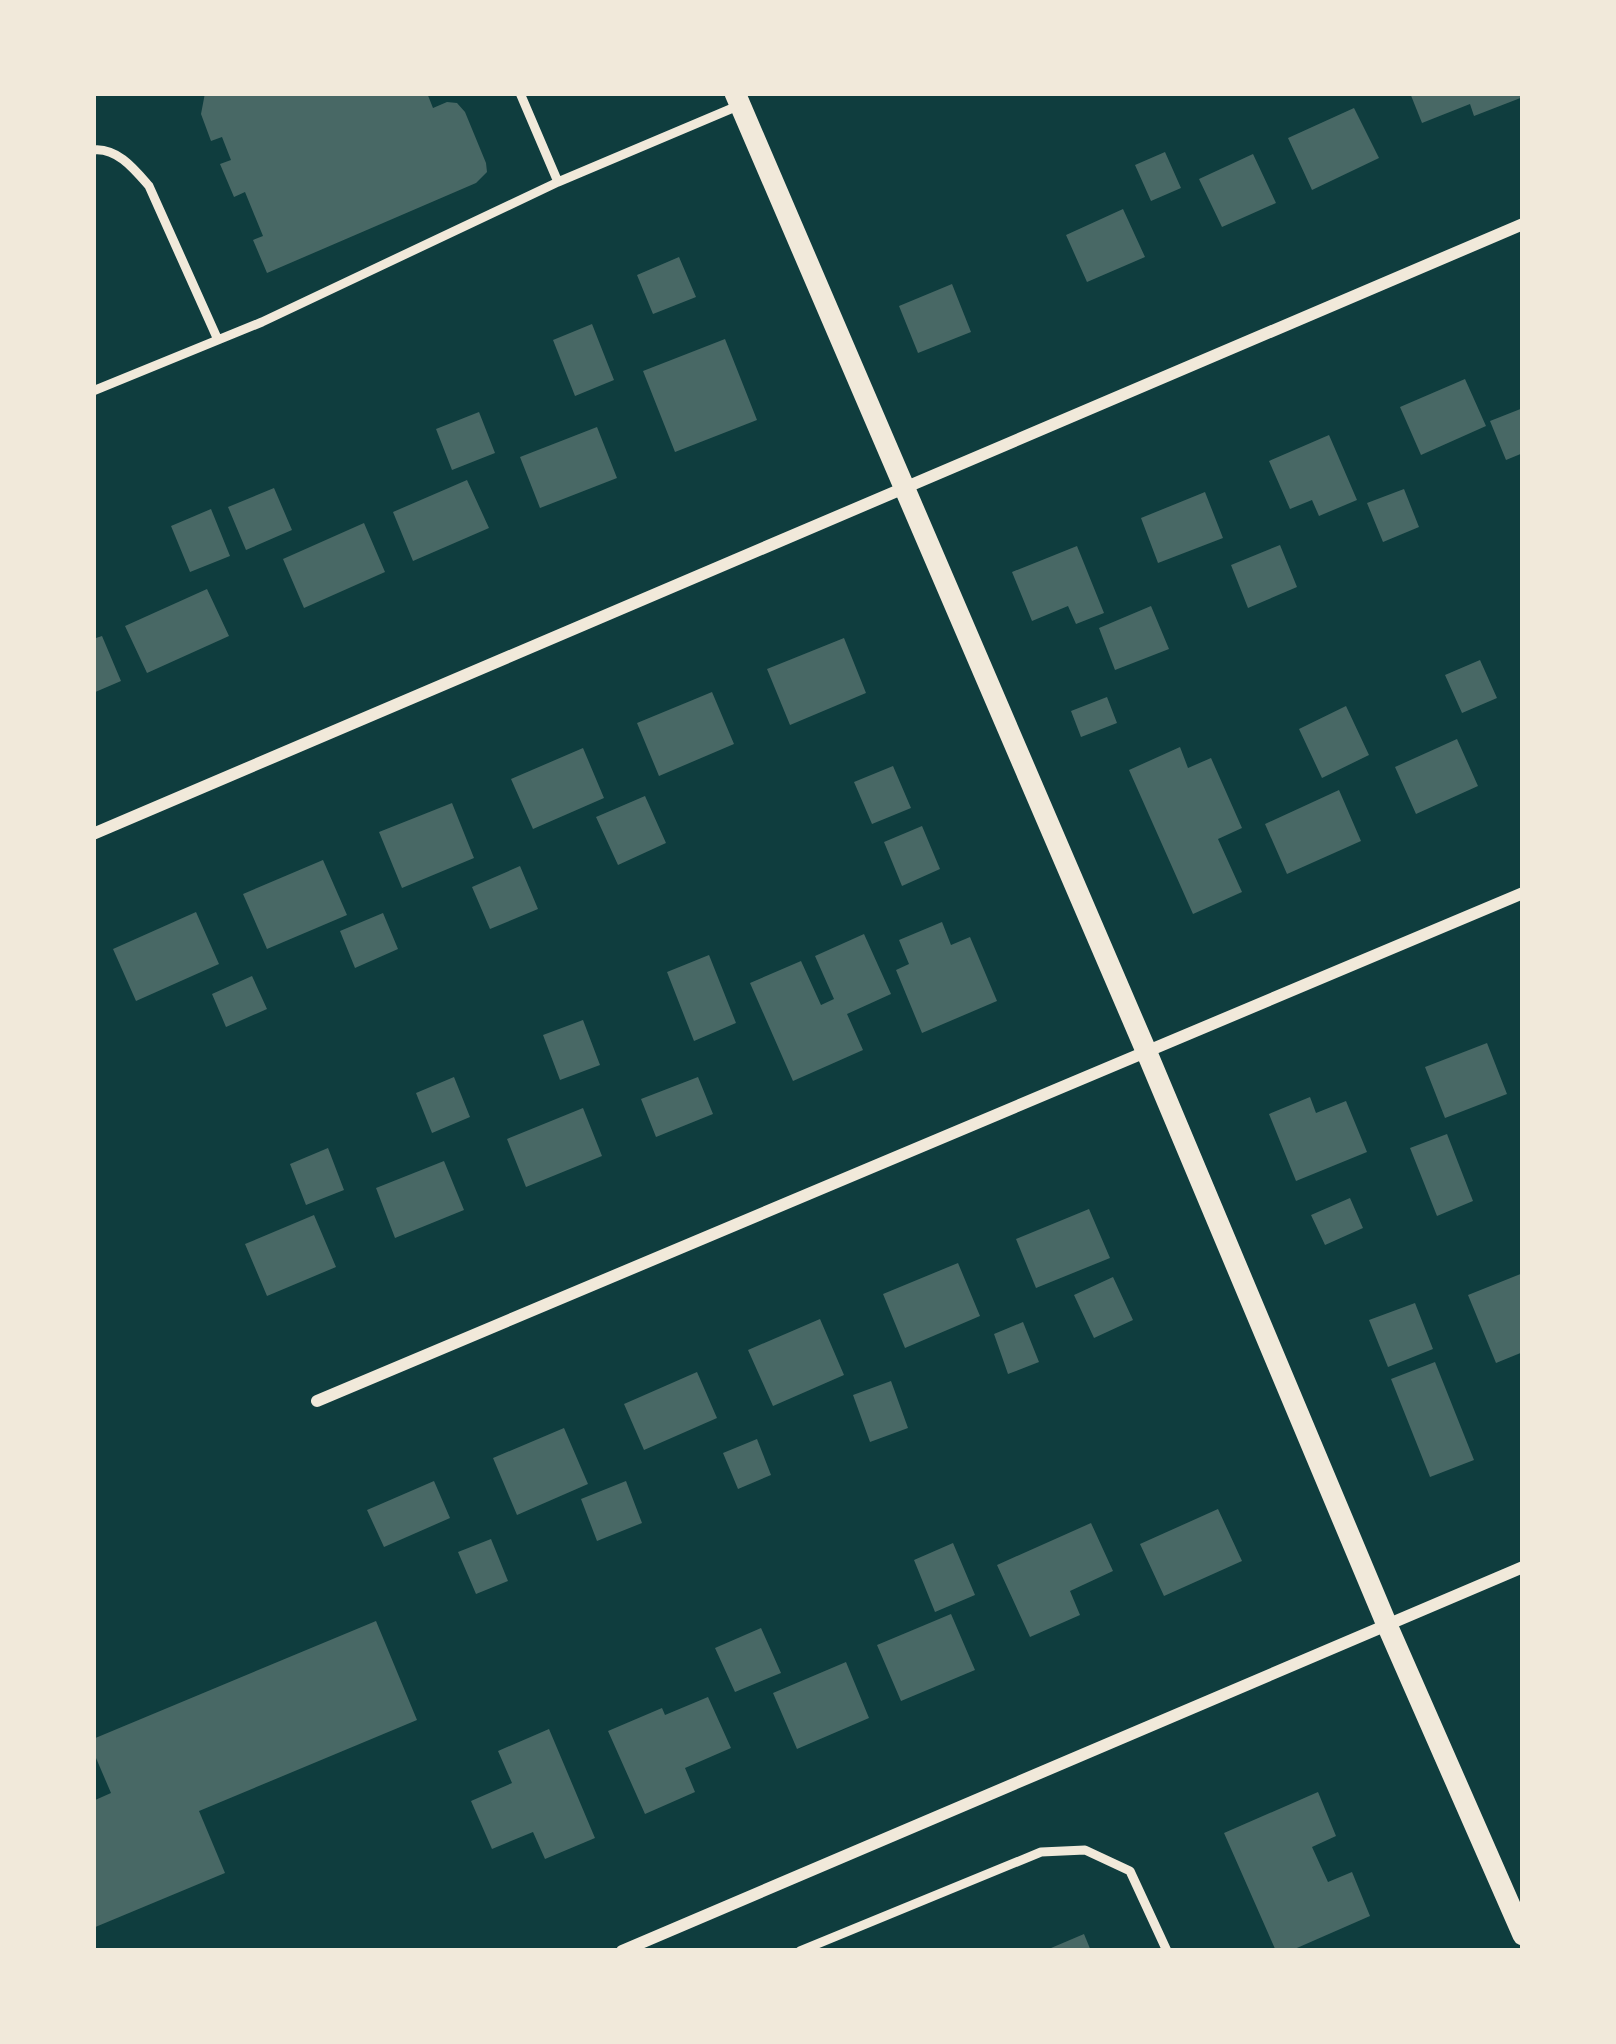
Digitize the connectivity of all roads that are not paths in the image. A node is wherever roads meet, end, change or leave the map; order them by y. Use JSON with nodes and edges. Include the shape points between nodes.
{"nodes":[{"id":1,"x":520,"y":93,"type":"edge"},
{"id":2,"x":738,"y":99,"type":"edge"},
{"id":3,"x":93,"y":150,"type":"edge"},
{"id":4,"x":558,"y":182,"type":"junction"},
{"id":5,"x":1523,"y":224,"type":"edge"},
{"id":6,"x":218,"y":340,"type":"junction"},
{"id":7,"x":93,"y":391,"type":"edge"},
{"id":8,"x":905,"y":489,"type":"junction"},
{"id":9,"x":93,"y":834,"type":"edge"},
{"id":10,"x":1523,"y":893,"type":"edge"},
{"id":11,"x":1148,"y":1052,"type":"junction"},
{"id":12,"x":317,"y":1401,"type":"dead end"},
{"id":13,"x":1523,"y":1567,"type":"edge"},
{"id":14,"x":1387,"y":1625,"type":"junction"},
{"id":15,"x":1523,"y":1934,"type":"edge"},
{"id":16,"x":622,"y":1951,"type":"edge"},
{"id":17,"x":800,"y":1951,"type":"edge"},
{"id":18,"x":1167,"y":1951,"type":"edge"}],
"edges":[{"from":1,"to":4,"type":"lane"},
{"from":2,"to":4,"type":"lane"},
{"from":2,"to":8,"type":"street"},
{"from":3,"to":6,"type":"lane","via":[[131,165],[149,186]]},
{"from":4,"to":6,"type":"lane"},
{"from":5,"to":8,"type":"street"},
{"from":6,"to":7,"type":"lane"},
{"from":8,"to":9,"type":"street"},
{"from":8,"to":11,"type":"street"},
{"from":10,"to":11,"type":"street"},
{"from":11,"to":12,"type":"street"},
{"from":11,"to":14,"type":"street"},
{"from":13,"to":14,"type":"street"},
{"from":14,"to":15,"type":"street"},
{"from":14,"to":16,"type":"street"},
{"from":17,"to":18,"type":"lane","via":[[1041,1852],[1085,1850],[1130,1871]]}]}
